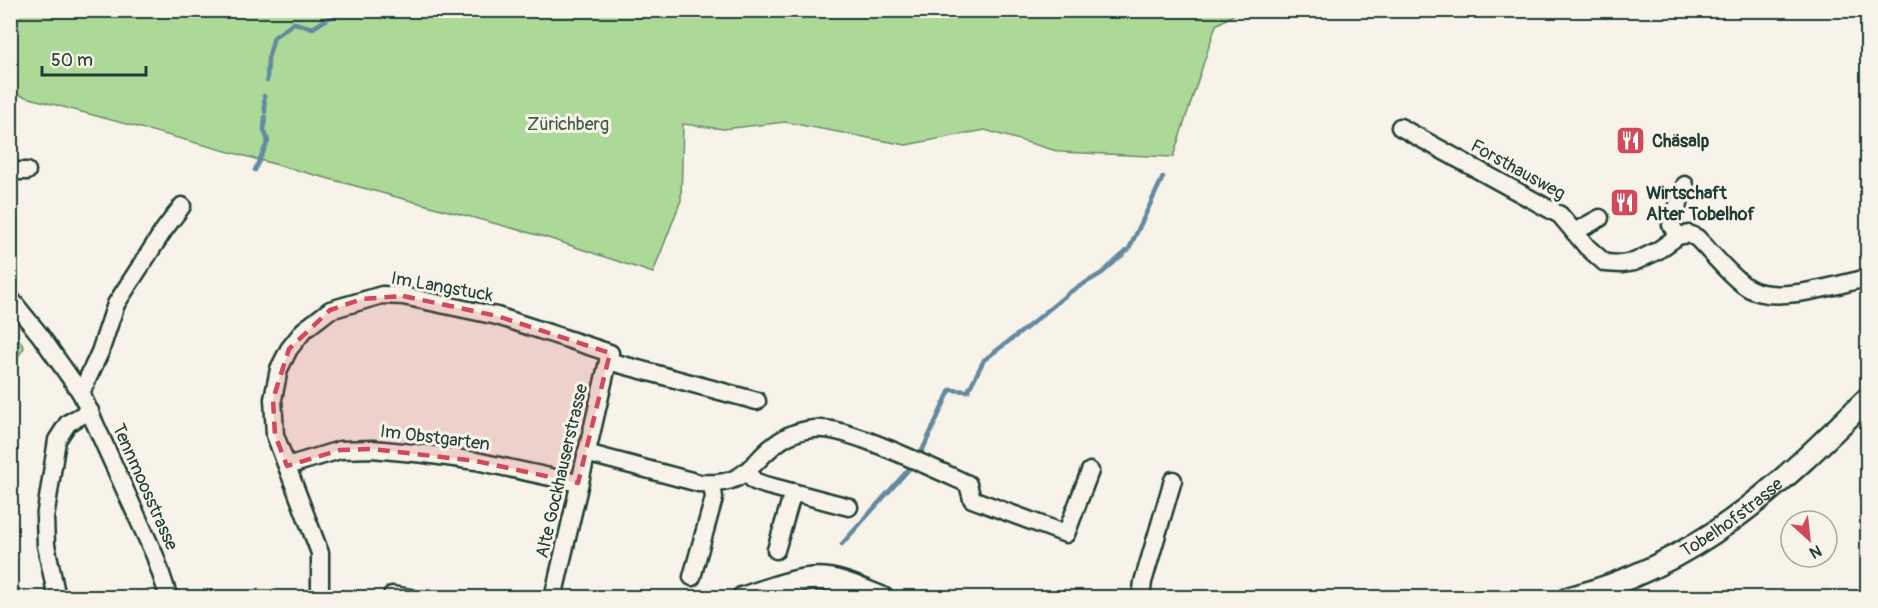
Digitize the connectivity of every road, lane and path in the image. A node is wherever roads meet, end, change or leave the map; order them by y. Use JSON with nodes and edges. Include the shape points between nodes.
{"nodes":[{"id":1,"x":1400,"y":127,"type":"dead end"},
{"id":2,"x":1685,"y":185,"type":"dead end"},
{"id":3,"x":182,"y":206,"type":"dead end"},
{"id":4,"x":1600,"y":218,"type":"dead end"},
{"id":5,"x":1574,"y":232,"type":"junction"},
{"id":6,"x":1678,"y":236,"type":"junction"},
{"id":7,"x":1868,"y":278,"type":"edge"},
{"id":8,"x":10,"y":298,"type":"edge"},
{"id":9,"x":609,"y":357,"type":"junction"},
{"id":10,"x":81,"y":393,"type":"junction"},
{"id":11,"x":1868,"y":398,"type":"edge"},
{"id":12,"x":757,"y":401,"type":"dead end"},
{"id":13,"x":90,"y":411,"type":"junction"},
{"id":14,"x":586,"y":453,"type":"junction"},
{"id":15,"x":286,"y":466,"type":"junction"},
{"id":16,"x":1090,"y":471,"type":"dead end"},
{"id":17,"x":748,"y":472,"type":"junction"},
{"id":18,"x":1173,"y":480,"type":"dead end"},
{"id":19,"x":578,"y":483,"type":"junction"},
{"id":20,"x":712,"y":484,"type":"junction"},
{"id":21,"x":793,"y":492,"type":"junction"},
{"id":22,"x":849,"y":507,"type":"dead end"},
{"id":23,"x":776,"y":550,"type":"dead end"},
{"id":24,"x":692,"y":577,"type":"dead end"},
{"id":25,"x":392,"y":595,"type":"dead end"},
{"id":26,"x":57,"y":597,"type":"edge"},
{"id":27,"x":170,"y":597,"type":"edge"},
{"id":28,"x":320,"y":597,"type":"edge"},
{"id":29,"x":411,"y":597,"type":"edge"},
{"id":30,"x":553,"y":597,"type":"edge"},
{"id":31,"x":743,"y":597,"type":"edge"},
{"id":32,"x":882,"y":597,"type":"edge"},
{"id":33,"x":1141,"y":597,"type":"edge"},
{"id":34,"x":1569,"y":597,"type":"edge"}],
"edges":[{"from":1,"to":5,"type":"street","name":"Forsthausweg","via":[[1560,214]]},
{"from":2,"to":6,"type":"street","via":[[1671,225]]},
{"from":3,"to":10,"type":"street","via":[[116,304]]},
{"from":4,"to":5,"type":"street"},
{"from":5,"to":6,"type":"street","name":"Forsthausweg","via":[[1605,263],[1621,264],[1657,251]]},
{"from":6,"to":7,"type":"street","via":[[1689,234],[1697,238],[1749,289],[1767,294],[1791,294]]},
{"from":8,"to":10,"type":"street","name":"Tennmoosstrasse"},
{"from":9,"to":12,"type":"street","name":"Im Langstuck"},
{"from":9,"to":14,"type":"street","name":"Alte Gockhauserstrasse"},
{"from":9,"to":15,"type":"street","name":"Im Langstuck","via":[[497,316],[403,296],[382,295],[330,310],[304,330],[279,369],[273,399],[275,435]]},
{"from":10,"to":13,"type":"street","name":"Tennmoosstrasse"},
{"from":11,"to":34,"type":"main road","name":"Tobelhofstrasse","via":[[1788,475],[1722,528],[1650,569]]},
{"from":13,"to":26,"type":"street","via":[[68,423],[57,440],[45,518],[46,545]]},
{"from":13,"to":27,"type":"street","name":"Tennmoosstrasse"},
{"from":14,"to":19,"type":"street","name":"Alte Gockhauserstrasse"},
{"from":14,"to":20,"type":"street"},
{"from":15,"to":19,"type":"street","name":"Im Obstgarten","via":[[340,450],[372,449],[476,461]]},
{"from":15,"to":28,"type":"street","name":"Im Langstuck","via":[[320,554]]},
{"from":16,"to":17,"type":"street","via":[[1066,534],[972,499],[968,484],[895,451],[824,428],[788,436]]},
{"from":17,"to":20,"type":"street"},
{"from":17,"to":21,"type":"street","via":[[754,480]]},
{"from":18,"to":33,"type":"street"},
{"from":19,"to":30,"type":"street","name":"Alte Gockhauserstrasse"},
{"from":20,"to":24,"type":"street","via":[[714,498]]},
{"from":21,"to":22,"type":"street"},
{"from":21,"to":23,"type":"street"},
{"from":25,"to":29,"type":"street"},
{"from":31,"to":32,"type":"main road","via":[[791,583],[824,579]]}]}
